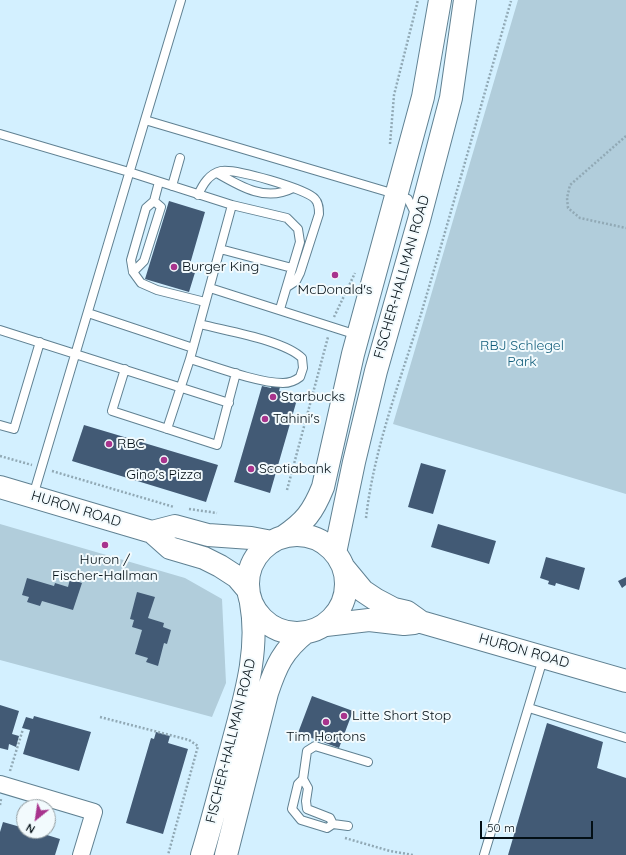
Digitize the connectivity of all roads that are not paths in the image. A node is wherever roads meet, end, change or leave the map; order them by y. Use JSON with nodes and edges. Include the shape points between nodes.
{"nodes":[{"id":1,"x":180,"y":0,"type":"edge"},
{"id":2,"x":440,"y":0,"type":"edge"},
{"id":3,"x":465,"y":0,"type":"edge"},
{"id":4,"x":145,"y":120,"type":"junction"},
{"id":5,"x":0,"y":134,"type":"edge"},
{"id":6,"x":180,"y":158,"type":"dead end"},
{"id":7,"x":129,"y":172,"type":"junction"},
{"id":8,"x":217,"y":173,"type":"junction"},
{"id":9,"x":159,"y":182,"type":"junction"},
{"id":10,"x":172,"y":186,"type":"junction"},
{"id":11,"x":293,"y":188,"type":"junction"},
{"id":12,"x":395,"y":194,"type":"junction"},
{"id":13,"x":198,"y":195,"type":"junction"},
{"id":14,"x":154,"y":201,"type":"junction"},
{"id":15,"x":232,"y":205,"type":"junction"},
{"id":16,"x":419,"y":220,"type":"junction"},
{"id":17,"x":220,"y":249,"type":"junction"},
{"id":18,"x":292,"y":268,"type":"junction"},
{"id":19,"x":133,"y":272,"type":"junction"},
{"id":20,"x":287,"y":287,"type":"junction"},
{"id":21,"x":210,"y":288,"type":"junction"},
{"id":22,"x":205,"y":302,"type":"junction"},
{"id":23,"x":280,"y":310,"type":"junction"},
{"id":24,"x":88,"y":313,"type":"junction"},
{"id":25,"x":200,"y":324,"type":"junction"},
{"id":26,"x":0,"y":330,"type":"edge"},
{"id":27,"x":358,"y":335,"type":"junction"},
{"id":28,"x":40,"y":342,"type":"junction"},
{"id":29,"x":193,"y":348,"type":"junction"},
{"id":30,"x":76,"y":353,"type":"junction"},
{"id":31,"x":190,"y":359,"type":"junction"},
{"id":32,"x":125,"y":369,"type":"junction"},
{"id":33,"x":236,"y":373,"type":"junction"},
{"id":34,"x":182,"y":388,"type":"junction"},
{"id":35,"x":229,"y":403,"type":"junction"},
{"id":36,"x":0,"y":425,"type":"edge"},
{"id":37,"x":167,"y":429,"type":"junction"},
{"id":38,"x":0,"y":487,"type":"edge"},
{"id":39,"x":33,"y":496,"type":"junction"},
{"id":40,"x":152,"y":532,"type":"junction"},
{"id":41,"x":278,"y":539,"type":"junction"},
{"id":42,"x":340,"y":561,"type":"junction"},
{"id":43,"x":249,"y":596,"type":"junction"},
{"id":44,"x":421,"y":622,"type":"junction"},
{"id":45,"x":316,"y":628,"type":"junction"},
{"id":46,"x":544,"y":656,"type":"junction"},
{"id":47,"x":626,"y":681,"type":"edge"},
{"id":48,"x":528,"y":708,"type":"junction"},
{"id":49,"x":626,"y":738,"type":"edge"},
{"id":50,"x":368,"y":762,"type":"dead end"},
{"id":51,"x":303,"y":779,"type":"junction"},
{"id":52,"x":4,"y":780,"type":"edge"},
{"id":53,"x":333,"y":824,"type":"junction"},
{"id":54,"x":348,"y":826,"type":"dead end"},
{"id":55,"x":81,"y":855,"type":"edge"},
{"id":56,"x":202,"y":855,"type":"edge"},
{"id":57,"x":226,"y":855,"type":"edge"},
{"id":58,"x":484,"y":855,"type":"edge"}],
"edges":[{"from":1,"to":4,"type":"lane"},
{"from":2,"to":12,"type":"main road","name":"FISCHER-HALLMAN ROAD","via":[[422,97]]},
{"from":3,"to":16,"type":"main road","name":"FISCHER-HALLMAN ROAD","via":[[451,98]]},
{"from":4,"to":7,"type":"lane"},
{"from":4,"to":12,"type":"lane"},
{"from":5,"to":7,"type":"lane"},
{"from":6,"to":10,"type":"lane"},
{"from":7,"to":9,"type":"lane"},
{"from":7,"to":24,"type":"lane"},
{"from":8,"to":11,"type":"lane","via":[[230,170]]},
{"from":8,"to":11,"type":"lane","via":[[238,184],[269,194],[282,194]]},
{"from":8,"to":13,"type":"lane","via":[[202,186]]},
{"from":9,"to":10,"type":"lane"},
{"from":9,"to":14,"type":"lane"},
{"from":10,"to":13,"type":"lane"},
{"from":11,"to":20,"type":"lane","via":[[316,199],[319,214],[300,273],[296,281]]},
{"from":12,"to":16,"type":"lane","via":[[408,199]]},
{"from":12,"to":27,"type":"main road","name":"FISCHER-HALLMAN ROAD"},
{"from":13,"to":15,"type":"lane"},
{"from":14,"to":19,"type":"lane","via":[[146,208],[131,260]]},
{"from":14,"to":19,"type":"lane","via":[[161,207],[144,261]]},
{"from":15,"to":17,"type":"lane"},
{"from":15,"to":18,"type":"lane","via":[[287,218],[298,229],[300,242]]},
{"from":16,"to":42,"type":"main road","name":"FISCHER-HALLMAN ROAD","via":[[376,371],[351,476]]},
{"from":17,"to":18,"type":"lane"},
{"from":17,"to":21,"type":"lane"},
{"from":18,"to":20,"type":"lane"},
{"from":19,"to":22,"type":"lane","via":[[141,283],[157,290]]},
{"from":20,"to":23,"type":"lane"},
{"from":21,"to":22,"type":"lane"},
{"from":21,"to":23,"type":"lane"},
{"from":22,"to":25,"type":"lane"},
{"from":23,"to":27,"type":"lane"},
{"from":24,"to":29,"type":"lane"},
{"from":24,"to":30,"type":"lane"},
{"from":25,"to":29,"type":"lane"},
{"from":25,"to":33,"type":"lane","via":[[277,344],[296,352],[302,358],[300,377],[294,382],[272,382]]},
{"from":26,"to":28,"type":"lane"},
{"from":27,"to":41,"type":"main road","name":"FISCHER-HALLMAN ROAD","via":[[316,504],[301,524]]},
{"from":28,"to":30,"type":"lane"},
{"from":28,"to":36,"type":"lane","via":[[14,429]]},
{"from":29,"to":31,"type":"lane"},
{"from":30,"to":32,"type":"lane"},
{"from":30,"to":39,"type":"lane"},
{"from":31,"to":33,"type":"lane"},
{"from":31,"to":34,"type":"lane"},
{"from":32,"to":34,"type":"lane"},
{"from":32,"to":37,"type":"lane","via":[[112,411]]},
{"from":33,"to":35,"type":"lane"},
{"from":34,"to":35,"type":"lane"},
{"from":34,"to":37,"type":"lane"},
{"from":35,"to":37,"type":"lane","via":[[217,445]]},
{"from":38,"to":39,"type":"main road","name":"HURON ROAD"},
{"from":39,"to":40,"type":"main road","name":"HURON ROAD"},
{"from":40,"to":41,"type":"main road","via":[[175,526],[208,535]]},
{"from":40,"to":43,"type":"main road","name":"HURON ROAD","via":[[170,548],[204,558],[237,577]]},
{"from":41,"to":42,"type":"main road","via":[[298,535],[312,537],[325,544]]},
{"from":41,"to":43,"type":"main road","via":[[258,554],[249,571]]},
{"from":42,"to":44,"type":"main road","name":"HURON ROAD","via":[[363,591],[394,609],[407,612]]},
{"from":42,"to":45,"type":"main road","via":[[346,586],[342,603],[337,613]]},
{"from":43,"to":45,"type":"main road","via":[[258,614],[282,631]]},
{"from":43,"to":56,"type":"main road","name":"FISCHER-HALLMAN ROAD","via":[[254,620],[248,683]]},
{"from":44,"to":45,"type":"main road","name":"HURON ROAD","via":[[404,624],[369,620]]},
{"from":44,"to":46,"type":"main road","name":"HURON ROAD"},
{"from":45,"to":57,"type":"main road","name":"FISCHER-HALLMAN ROAD","via":[[286,650],[274,672]]},
{"from":46,"to":47,"type":"main road","name":"HURON ROAD"},
{"from":46,"to":48,"type":"lane"},
{"from":48,"to":49,"type":"lane"},
{"from":48,"to":58,"type":"lane"},
{"from":50,"to":51,"type":"lane","via":[[315,746],[307,751]]},
{"from":51,"to":53,"type":"lane","via":[[308,788],[307,809],[330,818]]},
{"from":51,"to":53,"type":"lane","via":[[298,784],[292,809],[300,820],[327,828]]},
{"from":52,"to":55,"type":"street","via":[[94,812]]},
{"from":53,"to":54,"type":"lane"}]}
